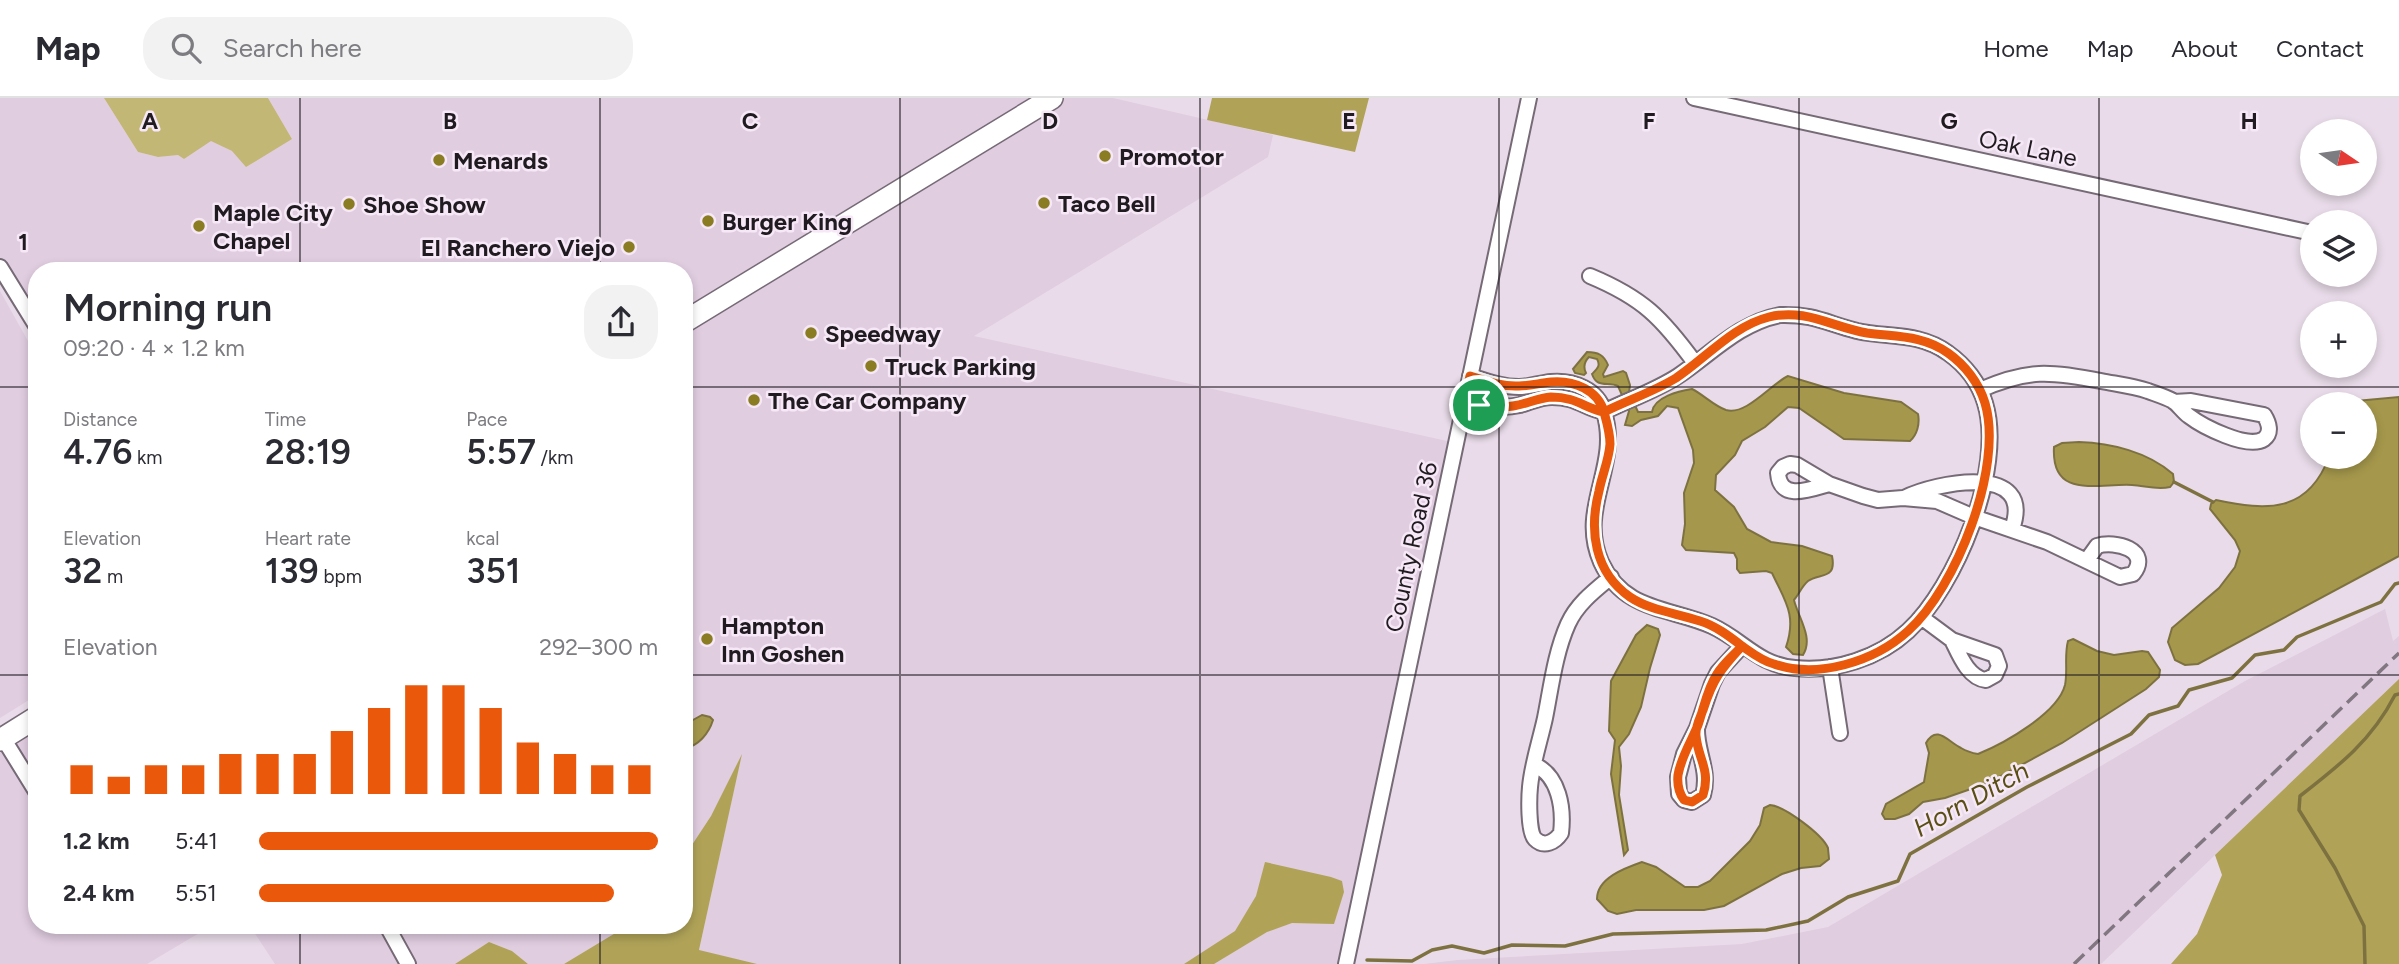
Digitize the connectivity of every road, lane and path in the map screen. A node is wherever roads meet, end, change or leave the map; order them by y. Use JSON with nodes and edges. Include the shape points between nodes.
{"nodes":[{"id":1,"x":1052,"y":98,"type":"edge"},
{"id":2,"x":1529,"y":98,"type":"edge"},
{"id":3,"x":1694,"y":98,"type":"edge"},
{"id":4,"x":2300,"y":230,"type":"edge"},
{"id":5,"x":0,"y":267,"type":"edge"},
{"id":6,"x":1590,"y":276,"type":"dead end"},
{"id":7,"x":28,"y":312,"type":"edge"},
{"id":8,"x":693,"y":317,"type":"edge"},
{"id":9,"x":1695,"y":363,"type":"junction"},
{"id":10,"x":1470,"y":376,"type":"junction"},
{"id":11,"x":1980,"y":390,"type":"junction"},
{"id":12,"x":1465,"y":401,"type":"junction"},
{"id":13,"x":2174,"y":402,"type":"junction"},
{"id":14,"x":1604,"y":412,"type":"junction"},
{"id":15,"x":1983,"y":482,"type":"junction"},
{"id":16,"x":1829,"y":484,"type":"dead end"},
{"id":17,"x":1902,"y":498,"type":"junction"},
{"id":18,"x":1974,"y":517,"type":"junction"},
{"id":19,"x":2012,"y":529,"type":"junction"},
{"id":20,"x":2087,"y":560,"type":"dead end"},
{"id":21,"x":1611,"y":577,"type":"junction"},
{"id":22,"x":1922,"y":617,"type":"junction"},
{"id":23,"x":1952,"y":640,"type":"dead end"},
{"id":24,"x":1742,"y":646,"type":"junction"},
{"id":25,"x":1830,"y":667,"type":"junction"},
{"id":26,"x":28,"y":723,"type":"edge"},
{"id":27,"x":1697,"y":727,"type":"dead end"},
{"id":28,"x":1840,"y":733,"type":"dead end"},
{"id":29,"x":2,"y":739,"type":"edge"},
{"id":30,"x":1535,"y":765,"type":"junction"},
{"id":31,"x":28,"y":779,"type":"edge"},
{"id":32,"x":391,"y":934,"type":"edge"},
{"id":33,"x":408,"y":964,"type":"edge"},
{"id":34,"x":1346,"y":964,"type":"edge"}],
"edges":[{"from":1,"to":8,"type":"highway"},
{"from":2,"to":10,"type":"street","name":"County Road 36"},
{"from":3,"to":4,"type":"street","name":"Oak Lane"},
{"from":5,"to":7,"type":"street"},
{"from":6,"to":9,"type":"street","via":[[1644,304]]},
{"from":9,"to":11,"type":"street","via":[[1756,321],[1802,315],[1857,331],[1909,336],[1933,344],[1956,359]]},
{"from":9,"to":14,"type":"street","via":[[1656,389]]},
{"from":10,"to":12,"type":"street","name":"County Road 36"},
{"from":10,"to":14,"type":"street","via":[[1517,387],[1573,384],[1596,397]]},
{"from":11,"to":13,"type":"street","via":[[2017,376],[2051,373],[2136,388]]},
{"from":11,"to":15,"type":"street","via":[[1989,425]]},
{"from":12,"to":14,"type":"street","via":[[1509,407],[1553,397]]},
{"from":12,"to":34,"type":"street","name":"County Road 36"},
{"from":13,"to":13,"type":"street","via":[[2190,416],[2244,442],[2264,439],[2268,433],[2264,415]]},
{"from":14,"to":21,"type":"street","via":[[1610,443],[1594,528],[1597,551]]},
{"from":15,"to":17,"type":"street","via":[[1935,486]]},
{"from":15,"to":18,"type":"street"},
{"from":15,"to":19,"type":"street","via":[[2011,496],[2016,513]]},
{"from":16,"to":17,"type":"street","via":[[1878,500]]},
{"from":17,"to":18,"type":"street","via":[[1937,501]]},
{"from":18,"to":19,"type":"street"},
{"from":18,"to":22,"type":"street","via":[[1951,570]]},
{"from":19,"to":20,"type":"street"},
{"from":21,"to":24,"type":"street","via":[[1640,603],[1716,627]]},
{"from":21,"to":30,"type":"street","via":[[1585,599],[1568,624]]},
{"from":22,"to":23,"type":"street"},
{"from":22,"to":25,"type":"street","via":[[1871,656]]},
{"from":24,"to":25,"type":"street","via":[[1782,667]]},
{"from":24,"to":27,"type":"street","via":[[1718,672]]},
{"from":25,"to":28,"type":"street"},
{"from":26,"to":29,"type":"highway"},
{"from":29,"to":31,"type":"street"},
{"from":30,"to":30,"type":"street","via":[[1529,790],[1531,833],[1538,842],[1548,844],[1561,833],[1558,794],[1551,777]]},
{"from":32,"to":33,"type":"street"}]}
